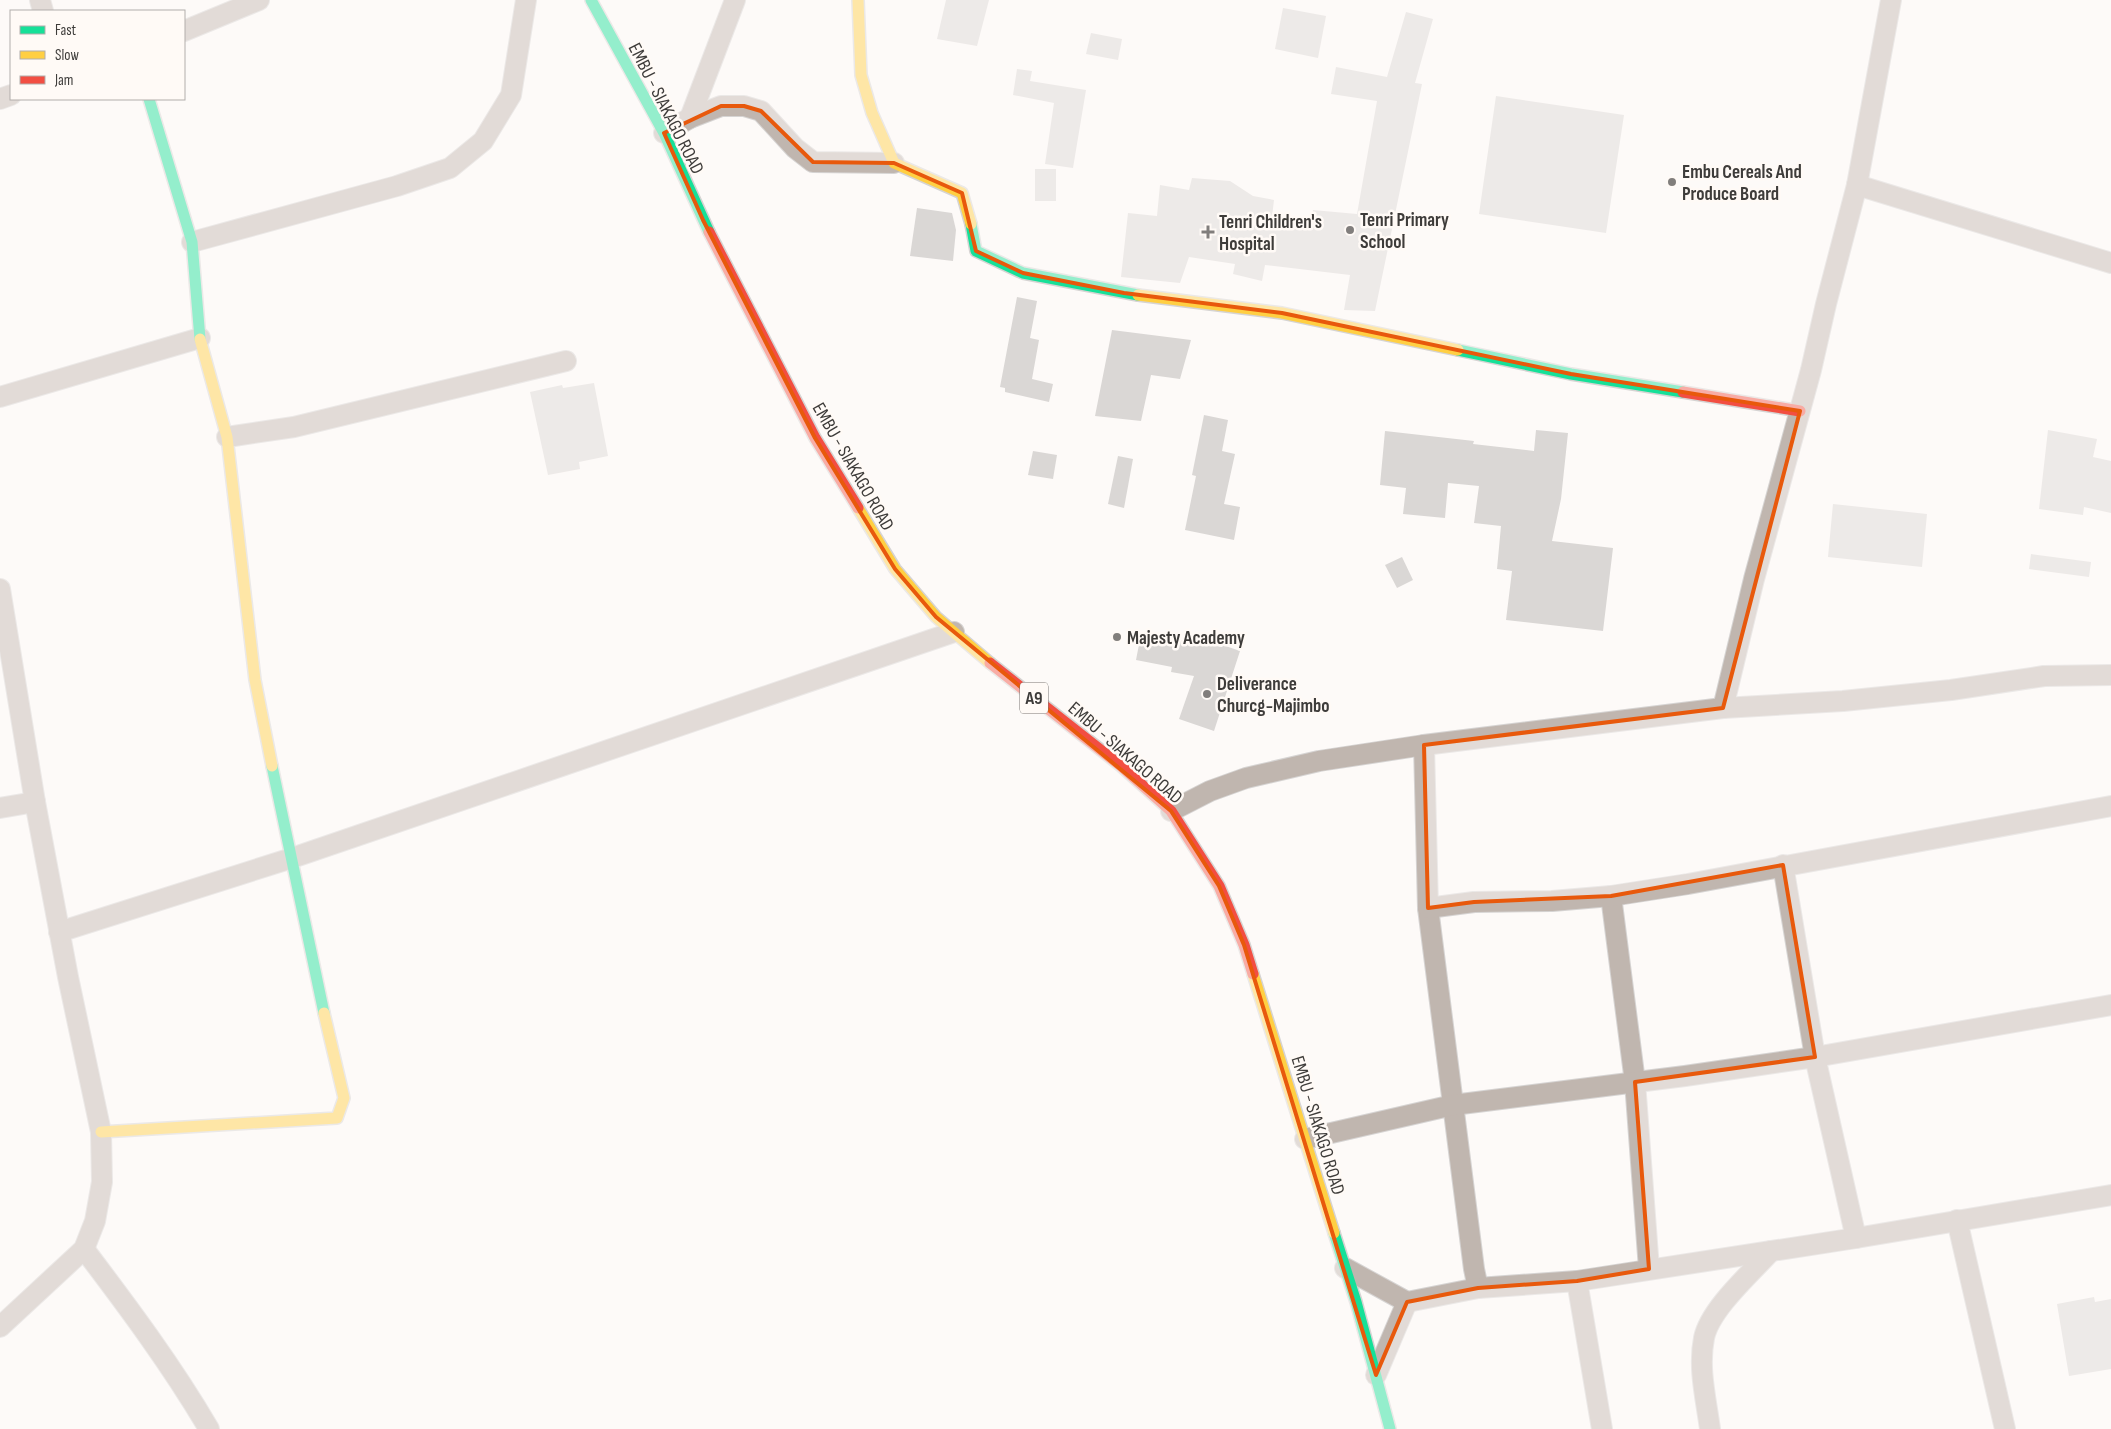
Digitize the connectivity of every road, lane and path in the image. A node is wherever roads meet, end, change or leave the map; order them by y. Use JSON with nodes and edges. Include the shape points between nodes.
{"nodes":[{"id":1,"x":259,"y":0,"type":"edge"},
{"id":2,"x":526,"y":0,"type":"edge"},
{"id":3,"x":591,"y":0,"type":"edge"},
{"id":4,"x":734,"y":0,"type":"edge"},
{"id":5,"x":857,"y":0,"type":"edge"},
{"id":6,"x":1891,"y":0,"type":"edge"},
{"id":7,"x":221,"y":7,"type":"edge"},
{"id":8,"x":185,"y":30,"type":"edge"},
{"id":9,"x":149,"y":100,"type":"edge"},
{"id":10,"x":690,"y":118,"type":"junction"},
{"id":11,"x":664,"y":133,"type":"junction"},
{"id":12,"x":894,"y":163,"type":"junction"},
{"id":13,"x":1856,"y":186,"type":"junction"},
{"id":14,"x":192,"y":242,"type":"junction"},
{"id":15,"x":2111,"y":263,"type":"edge"},
{"id":16,"x":200,"y":338,"type":"junction"},
{"id":17,"x":566,"y":361,"type":"dead end"},
{"id":18,"x":0,"y":397,"type":"edge"},
{"id":19,"x":1800,"y":411,"type":"junction"},
{"id":20,"x":227,"y":438,"type":"junction"},
{"id":21,"x":0,"y":589,"type":"edge"},
{"id":22,"x":954,"y":632,"type":"junction"},
{"id":23,"x":2111,"y":675,"type":"edge"},
{"id":24,"x":1723,"y":708,"type":"junction"},
{"id":25,"x":1424,"y":745,"type":"junction"},
{"id":26,"x":35,"y":802,"type":"junction"},
{"id":27,"x":2111,"y":806,"type":"edge"},
{"id":28,"x":0,"y":808,"type":"edge"},
{"id":29,"x":1171,"y":812,"type":"junction"},
{"id":30,"x":292,"y":858,"type":"junction"},
{"id":31,"x":1783,"y":865,"type":"junction"},
{"id":32,"x":1611,"y":896,"type":"junction"},
{"id":33,"x":1428,"y":908,"type":"junction"},
{"id":34,"x":59,"y":932,"type":"junction"},
{"id":35,"x":2111,"y":1005,"type":"edge"},
{"id":36,"x":1815,"y":1057,"type":"junction"},
{"id":37,"x":1634,"y":1082,"type":"junction"},
{"id":38,"x":1453,"y":1105,"type":"junction"},
{"id":39,"x":101,"y":1132,"type":"junction"},
{"id":40,"x":1305,"y":1139,"type":"junction"},
{"id":41,"x":2111,"y":1195,"type":"edge"},
{"id":42,"x":1957,"y":1220,"type":"junction"},
{"id":43,"x":1856,"y":1238,"type":"junction"},
{"id":44,"x":84,"y":1249,"type":"junction"},
{"id":45,"x":1771,"y":1251,"type":"junction"},
{"id":46,"x":1345,"y":1268,"type":"junction"},
{"id":47,"x":1648,"y":1269,"type":"junction"},
{"id":48,"x":1578,"y":1281,"type":"junction"},
{"id":49,"x":1478,"y":1288,"type":"junction"},
{"id":50,"x":1407,"y":1302,"type":"junction"},
{"id":51,"x":0,"y":1327,"type":"edge"},
{"id":52,"x":1376,"y":1375,"type":"junction"},
{"id":53,"x":209,"y":1429,"type":"edge"},
{"id":54,"x":1390,"y":1429,"type":"edge"},
{"id":55,"x":1602,"y":1429,"type":"edge"},
{"id":56,"x":1710,"y":1429,"type":"edge"},
{"id":57,"x":2005,"y":1429,"type":"edge"}],
"edges":[{"from":1,"to":7,"type":"street"},
{"from":2,"to":14,"type":"street","via":[[511,95],[483,141],[450,168],[397,186]]},
{"from":3,"to":11,"type":"main road","name":"EMBU - SIAKAGO ROAD","number":"A9"},
{"from":4,"to":10,"type":"street"},
{"from":5,"to":12,"type":"main road","via":[[861,75],[872,113]]},
{"from":6,"to":13,"type":"street"},
{"from":7,"to":8,"type":"street"},
{"from":9,"to":14,"type":"main road"},
{"from":10,"to":11,"type":"street"},
{"from":10,"to":12,"type":"street","via":[[721,106],[744,106],[761,111],[795,148],[813,162]]},
{"from":11,"to":22,"type":"main road","name":"EMBU - SIAKAGO ROAD","number":"A9","via":[[703,220],[814,438],[894,569],[936,617]]},
{"from":12,"to":19,"type":"main road","via":[[962,193],[976,251],[1023,274],[1124,294],[1282,312],[1571,374]]},
{"from":13,"to":15,"type":"street"},
{"from":13,"to":19,"type":"street"},
{"from":14,"to":16,"type":"main road"},
{"from":16,"to":18,"type":"street"},
{"from":16,"to":20,"type":"main road"},
{"from":17,"to":20,"type":"street","via":[[294,427]]},
{"from":19,"to":24,"type":"street"},
{"from":20,"to":30,"type":"main road","via":[[255,680]]},
{"from":21,"to":26,"type":"street"},
{"from":22,"to":29,"type":"main road","name":"EMBU - SIAKAGO ROAD","number":"A9","via":[[1120,766]]},
{"from":22,"to":30,"type":"street"},
{"from":23,"to":24,"type":"street","via":[[2044,676],[1843,701]]},
{"from":24,"to":25,"type":"street"},
{"from":25,"to":29,"type":"street","via":[[1319,761],[1246,778]]},
{"from":25,"to":33,"type":"street"},
{"from":26,"to":28,"type":"street"},
{"from":26,"to":34,"type":"street"},
{"from":27,"to":31,"type":"street"},
{"from":29,"to":40,"type":"main road","name":"EMBU - SIAKAGO ROAD","number":"A9","via":[[1219,886],[1244,945]]},
{"from":30,"to":34,"type":"street"},
{"from":30,"to":39,"type":"main road","via":[[315,976],[344,1098],[337,1118]]},
{"from":31,"to":32,"type":"street"},
{"from":31,"to":36,"type":"street"},
{"from":32,"to":33,"type":"street","via":[[1474,902]]},
{"from":32,"to":37,"type":"street"},
{"from":33,"to":38,"type":"street"},
{"from":34,"to":39,"type":"street"},
{"from":35,"to":36,"type":"street"},
{"from":36,"to":37,"type":"street"},
{"from":36,"to":43,"type":"street"},
{"from":37,"to":38,"type":"street"},
{"from":37,"to":47,"type":"street"},
{"from":38,"to":40,"type":"street"},
{"from":38,"to":49,"type":"street"},
{"from":39,"to":44,"type":"street","via":[[100,1200]]},
{"from":40,"to":46,"type":"main road","name":"EMBU - SIAKAGO ROAD","number":"A9"},
{"from":41,"to":42,"type":"street"},
{"from":42,"to":43,"type":"street"},
{"from":42,"to":57,"type":"street"},
{"from":43,"to":45,"type":"street"},
{"from":44,"to":51,"type":"street"},
{"from":44,"to":53,"type":"street","via":[[154,1345]]},
{"from":45,"to":47,"type":"street"},
{"from":45,"to":56,"type":"street","via":[[1717,1311],[1704,1336],[1701,1358]]},
{"from":46,"to":50,"type":"street"},
{"from":46,"to":52,"type":"main road","name":"EMBU - SIAKAGO ROAD","number":"A9"},
{"from":47,"to":48,"type":"street"},
{"from":48,"to":49,"type":"street"},
{"from":48,"to":55,"type":"street"},
{"from":49,"to":50,"type":"street"},
{"from":50,"to":52,"type":"street"},
{"from":52,"to":54,"type":"main road","name":"EMBU - SIAKAGO ROAD","number":"A9"}]}
